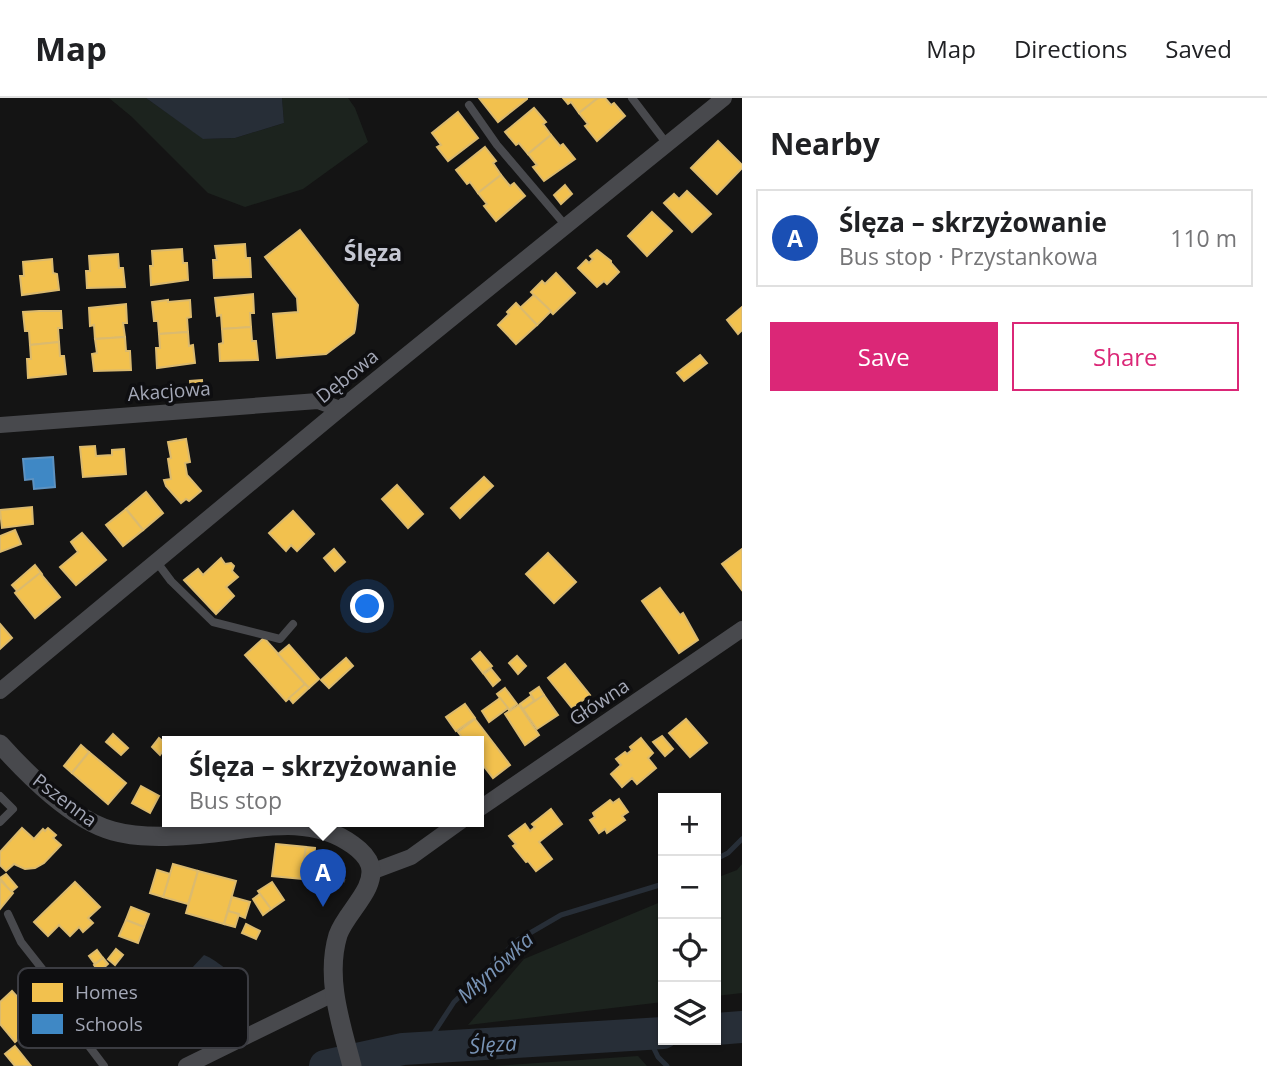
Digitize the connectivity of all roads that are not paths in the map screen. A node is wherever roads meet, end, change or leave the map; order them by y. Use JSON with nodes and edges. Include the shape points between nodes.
{"nodes":[{"id":1,"x":632,"y":98,"type":"edge"},
{"id":2,"x":724,"y":98,"type":"edge"},
{"id":3,"x":470,"y":105,"type":"dead end"},
{"id":4,"x":667,"y":144,"type":"junction"},
{"id":5,"x":566,"y":226,"type":"junction"},
{"id":6,"x":340,"y":409,"type":"junction"},
{"id":7,"x":0,"y":425,"type":"edge"},
{"id":8,"x":156,"y":561,"type":"junction"},
{"id":9,"x":293,"y":624,"type":"dead end"},
{"id":10,"x":742,"y":629,"type":"edge"},
{"id":11,"x":0,"y":691,"type":"edge"},
{"id":12,"x":0,"y":746,"type":"edge"},
{"id":13,"x":0,"y":796,"type":"edge"},
{"id":14,"x":484,"y":806,"type":"edge"},
{"id":15,"x":0,"y":822,"type":"edge"},
{"id":16,"x":258,"y":827,"type":"edge"},
{"id":17,"x":301,"y":827,"type":"edge"},
{"id":18,"x":453,"y":827,"type":"edge"},
{"id":19,"x":371,"y":873,"type":"junction"},
{"id":20,"x":8,"y":914,"type":"dead end"},
{"id":21,"x":41,"y":968,"type":"edge"},
{"id":22,"x":335,"y":993,"type":"junction"},
{"id":23,"x":248,"y":1035,"type":"edge"},
{"id":24,"x":91,"y":1048,"type":"edge"},
{"id":25,"x":221,"y":1048,"type":"edge"},
{"id":26,"x":104,"y":1066,"type":"edge"},
{"id":27,"x":186,"y":1066,"type":"edge"},
{"id":28,"x":352,"y":1066,"type":"edge"}],
"edges":[{"from":1,"to":4,"type":"lane"},
{"from":2,"to":4,"type":"street","name":"Dębowa"},
{"from":3,"to":5,"type":"lane","via":[[497,145]]},
{"from":4,"to":5,"type":"street","name":"Dębowa"},
{"from":5,"to":6,"type":"street","name":"Dębowa"},
{"from":6,"to":7,"type":"street","name":"Akacjowa","via":[[318,401]]},
{"from":6,"to":8,"type":"street","name":"Dębowa"},
{"from":8,"to":9,"type":"lane","via":[[213,622],[280,639]]},
{"from":8,"to":11,"type":"street","name":"Dębowa"},
{"from":10,"to":14,"type":"street","name":"Główna"},
{"from":12,"to":16,"type":"street","name":"Pszenna","via":[[59,800],[101,827],[159,836]]},
{"from":13,"to":15,"type":"lane","via":[[13,809]]},
{"from":17,"to":19,"type":"street","name":"Pszenna","via":[[347,841],[364,854]]},
{"from":18,"to":19,"type":"street","via":[[411,857]]},
{"from":19,"to":22,"type":"street","via":[[368,887],[339,933]]},
{"from":20,"to":21,"type":"lane","via":[[21,942]]},
{"from":22,"to":23,"type":"street"},
{"from":22,"to":28,"type":"street"},
{"from":24,"to":26,"type":"lane"},
{"from":25,"to":27,"type":"street"}]}
